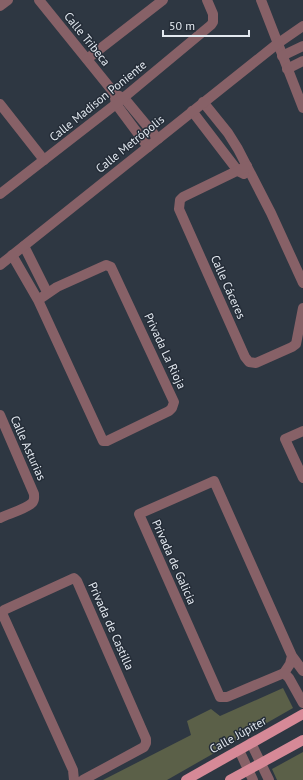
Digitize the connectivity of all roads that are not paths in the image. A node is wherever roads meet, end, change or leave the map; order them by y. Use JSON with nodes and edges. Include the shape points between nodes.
{"nodes":[{"id":1,"x":8,"y":0,"type":"edge"},
{"id":2,"x":39,"y":0,"type":"edge"},
{"id":3,"x":162,"y":0,"type":"edge"},
{"id":4,"x":207,"y":0,"type":"edge"},
{"id":5,"x":260,"y":0,"type":"edge"},
{"id":6,"x":0,"y":6,"type":"edge"},
{"id":7,"x":303,"y":26,"type":"edge"},
{"id":8,"x":277,"y":44,"type":"junction"},
{"id":9,"x":303,"y":46,"type":"edge"},
{"id":10,"x":282,"y":56,"type":"junction"},
{"id":11,"x":87,"y":59,"type":"junction"},
{"id":12,"x":303,"y":61,"type":"edge"},
{"id":13,"x":287,"y":69,"type":"junction"},
{"id":14,"x":118,"y":99,"type":"junction"},
{"id":15,"x":204,"y":102,"type":"junction"},
{"id":16,"x":0,"y":104,"type":"edge"},
{"id":17,"x":303,"y":107,"type":"edge"},
{"id":18,"x":192,"y":112,"type":"junction"},
{"id":19,"x":158,"y":139,"type":"junction"},
{"id":20,"x":148,"y":147,"type":"junction"},
{"id":21,"x":44,"y":160,"type":"junction"},
{"id":22,"x":243,"y":168,"type":"junction"},
{"id":23,"x":0,"y":194,"type":"edge"},
{"id":24,"x":24,"y":246,"type":"junction"},
{"id":25,"x":12,"y":255,"type":"junction"},
{"id":26,"x":0,"y":265,"type":"edge"},
{"id":27,"x":36,"y":268,"type":"junction"},
{"id":28,"x":23,"y":275,"type":"junction"},
{"id":29,"x":303,"y":283,"type":"edge"},
{"id":30,"x":47,"y":292,"type":"junction"},
{"id":31,"x":38,"y":300,"type":"junction"},
{"id":32,"x":303,"y":308,"type":"edge"},
{"id":33,"x":0,"y":415,"type":"edge"},
{"id":34,"x":303,"y":431,"type":"edge"},
{"id":35,"x":303,"y":478,"type":"edge"},
{"id":36,"x":0,"y":518,"type":"edge"},
{"id":37,"x":292,"y":656,"type":"junction"},
{"id":38,"x":303,"y":671,"type":"edge"},
{"id":39,"x":284,"y":673,"type":"junction"},
{"id":40,"x":303,"y":703,"type":"edge"},
{"id":41,"x":303,"y":714,"type":"edge"},
{"id":42,"x":303,"y":740,"type":"edge"},
{"id":43,"x":251,"y":743,"type":"junction"},
{"id":44,"x":239,"y":750,"type":"junction"},
{"id":45,"x":261,"y":763,"type":"junction"},
{"id":46,"x":248,"y":770,"type":"junction"},
{"id":47,"x":73,"y":775,"type":"edge"},
{"id":48,"x":84,"y":780,"type":"edge"},
{"id":49,"x":186,"y":780,"type":"edge"},
{"id":50,"x":230,"y":780,"type":"edge"},
{"id":51,"x":253,"y":780,"type":"edge"},
{"id":52,"x":269,"y":780,"type":"edge"}],
"edges":[{"from":1,"to":6,"type":"street"},
{"from":2,"to":11,"type":"street","name":"Calle Tribeca"},
{"from":3,"to":11,"type":"street"},
{"from":4,"to":14,"type":"street","name":"Calle Madison Poniente","via":[[214,22]]},
{"from":5,"to":8,"type":"street"},
{"from":7,"to":8,"type":"street","name":"Calle Metrópolis"},
{"from":8,"to":10,"type":"street"},
{"from":8,"to":15,"type":"street","name":"Calle Metrópolis"},
{"from":9,"to":10,"type":"street"},
{"from":10,"to":13,"type":"street"},
{"from":11,"to":14,"type":"street","name":"Calle Tribeca"},
{"from":12,"to":13,"type":"street"},
{"from":13,"to":17,"type":"street"},
{"from":14,"to":19,"type":"street","name":"Calle Tribeca"},
{"from":14,"to":20,"type":"street","name":"Calle Tribeca"},
{"from":14,"to":21,"type":"street","name":"Calle Madison Poniente"},
{"from":15,"to":18,"type":"street","name":"Calle Metrópolis"},
{"from":15,"to":22,"type":"street","via":[[228,133]]},
{"from":16,"to":21,"type":"street"},
{"from":18,"to":19,"type":"street","name":"Calle Metrópolis"},
{"from":18,"to":22,"type":"street"},
{"from":19,"to":20,"type":"street","name":"Calle Metrópolis"},
{"from":20,"to":24,"type":"street","name":"Calle Metrópolis"},
{"from":21,"to":23,"type":"street","name":"Calle Madison Poniente"},
{"from":22,"to":29,"type":"street","via":[[271,213]]},
{"from":22,"to":32,"type":"street","name":"Calle Cáceres","via":[[183,197],[178,205],[241,350],[249,362],[256,363],[296,344]]},
{"from":24,"to":25,"type":"street","name":"Calle Metrópolis"},
{"from":24,"to":27,"type":"street"},
{"from":25,"to":26,"type":"street","name":"Calle Metrópolis"},
{"from":25,"to":28,"type":"street","name":"Privada La Rioja"},
{"from":27,"to":28,"type":"street"},
{"from":27,"to":30,"type":"street"},
{"from":28,"to":31,"type":"street","name":"Privada La Rioja"},
{"from":30,"to":31,"type":"street","name":"Privada La Rioja"},
{"from":30,"to":31,"type":"street","name":"Privada La Rioja","via":[[106,265],[111,267],[174,402],[172,408],[103,441]]},
{"from":33,"to":36,"type":"street","name":"Calle Asturias","via":[[34,494],[34,500],[29,505]]},
{"from":34,"to":35,"type":"street","via":[[285,439]]},
{"from":37,"to":38,"type":"street","name":"Privada de Galicia"},
{"from":37,"to":39,"type":"street"},
{"from":37,"to":39,"type":"street","name":"Privada de Galicia","via":[[214,481],[139,514],[220,697],[227,697]]},
{"from":39,"to":40,"type":"street"},
{"from":41,"to":43,"type":"main road","name":"Calle Júpiter"},
{"from":42,"to":45,"type":"main road"},
{"from":43,"to":44,"type":"main road","name":"Calle Júpiter"},
{"from":43,"to":45,"type":"street"},
{"from":44,"to":46,"type":"street"},
{"from":44,"to":49,"type":"main road","name":"Calle Júpiter"},
{"from":45,"to":46,"type":"main road"},
{"from":45,"to":52,"type":"street"},
{"from":46,"to":50,"type":"main road"},
{"from":46,"to":51,"type":"street"},
{"from":47,"to":48,"type":"street","name":"Privada de Castilla"},
{"from":47,"to":48,"type":"street","name":"Privada de Castilla","via":[[2,613],[74,578],[146,739],[144,747]]}]}
